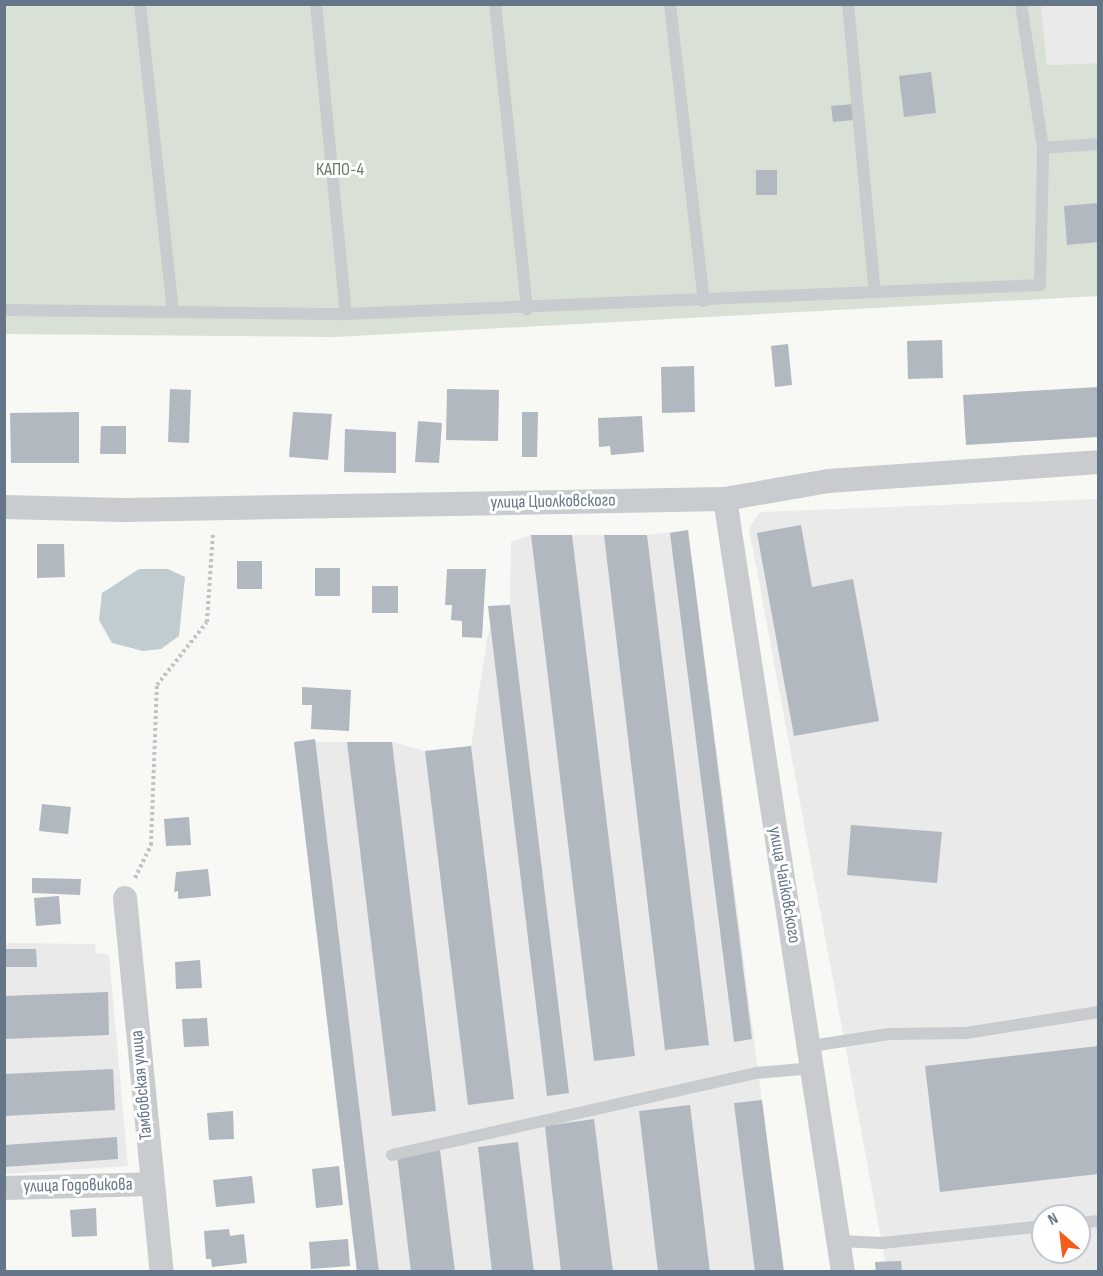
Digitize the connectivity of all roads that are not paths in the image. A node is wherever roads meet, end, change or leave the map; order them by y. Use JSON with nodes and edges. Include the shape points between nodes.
{"nodes":[{"id":1,"x":140,"y":4,"type":"edge"},
{"id":2,"x":316,"y":4,"type":"edge"},
{"id":3,"x":495,"y":4,"type":"edge"},
{"id":4,"x":670,"y":4,"type":"edge"},
{"id":5,"x":848,"y":4,"type":"edge"},
{"id":6,"x":1021,"y":4,"type":"edge"},
{"id":7,"x":1098,"y":144,"type":"edge"},
{"id":8,"x":1043,"y":148,"type":"junction"},
{"id":9,"x":875,"y":293,"type":"junction"},
{"id":10,"x":704,"y":301,"type":"junction"},
{"id":11,"x":527,"y":309,"type":"junction"},
{"id":12,"x":4,"y":310,"type":"edge"},
{"id":13,"x":173,"y":312,"type":"junction"},
{"id":14,"x":346,"y":314,"type":"junction"},
{"id":15,"x":1098,"y":462,"type":"edge"},
{"id":16,"x":725,"y":499,"type":"junction"},
{"id":17,"x":4,"y":507,"type":"edge"},
{"id":18,"x":125,"y":898,"type":"road end"},
{"id":19,"x":1098,"y":1012,"type":"edge"},
{"id":20,"x":813,"y":1057,"type":"junction"},
{"id":21,"x":392,"y":1155,"type":"dead end"},
{"id":22,"x":152,"y":1184,"type":"junction"},
{"id":23,"x":4,"y":1188,"type":"edge"},
{"id":24,"x":1031,"y":1227,"type":"edge"},
{"id":25,"x":840,"y":1241,"type":"junction"},
{"id":26,"x":162,"y":1272,"type":"edge"},
{"id":27,"x":843,"y":1272,"type":"edge"}],
"edges":[{"from":1,"to":13,"type":"lane"},
{"from":2,"to":14,"type":"lane"},
{"from":3,"to":11,"type":"lane"},
{"from":4,"to":10,"type":"lane"},
{"from":5,"to":9,"type":"lane"},
{"from":6,"to":8,"type":"lane"},
{"from":7,"to":8,"type":"lane"},
{"from":8,"to":9,"type":"lane","via":[[1040,285]]},
{"from":9,"to":10,"type":"lane"},
{"from":10,"to":11,"type":"lane"},
{"from":11,"to":14,"type":"lane"},
{"from":12,"to":13,"type":"lane"},
{"from":13,"to":14,"type":"lane"},
{"from":15,"to":16,"type":"street","name":"улица Циолковского","via":[[828,482]]},
{"from":16,"to":17,"type":"street","name":"улица Циолковского","via":[[214,508]]},
{"from":16,"to":20,"type":"street","name":"улица Чайковского"},
{"from":18,"to":22,"type":"street","name":"Тамбовская улица"},
{"from":19,"to":20,"type":"lane","via":[[966,1033],[889,1034]]},
{"from":20,"to":21,"type":"lane"},
{"from":20,"to":25,"type":"street","name":"улица Чайковского"},
{"from":22,"to":23,"type":"street","name":"улица Годовикова"},
{"from":22,"to":26,"type":"street","name":"Тамбовская улица"},
{"from":24,"to":25,"type":"lane","via":[[882,1243]]},
{"from":25,"to":27,"type":"street","name":"улица Чайковского"}]}
